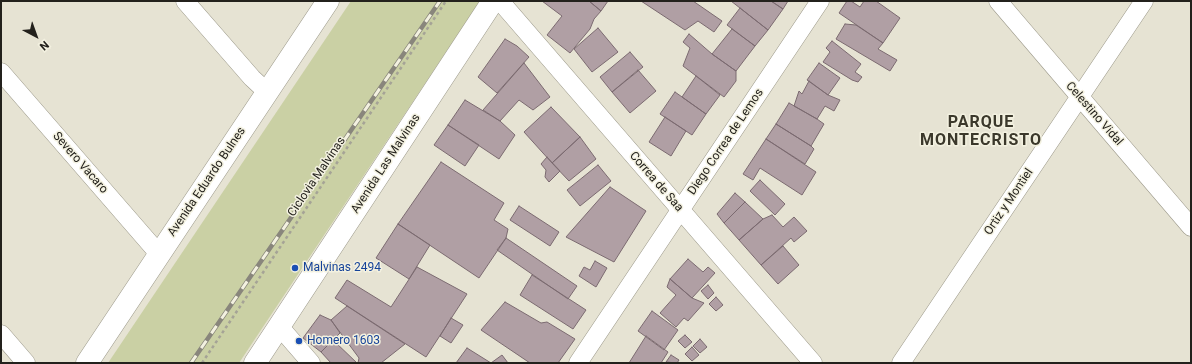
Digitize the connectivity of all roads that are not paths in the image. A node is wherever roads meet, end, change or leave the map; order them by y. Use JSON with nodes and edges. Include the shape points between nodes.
{"nodes":[{"id":1,"x":185,"y":1,"type":"edge"},
{"id":2,"x":328,"y":1,"type":"edge"},
{"id":3,"x":493,"y":1,"type":"edge"},
{"id":4,"x":500,"y":1,"type":"edge"},
{"id":5,"x":820,"y":1,"type":"edge"},
{"id":6,"x":998,"y":1,"type":"edge"},
{"id":7,"x":1144,"y":1,"type":"edge"},
{"id":8,"x":1,"y":72,"type":"edge"},
{"id":9,"x":267,"y":92,"type":"junction"},
{"id":10,"x":1079,"y":97,"type":"junction"},
{"id":11,"x":680,"y":210,"type":"junction"},
{"id":12,"x":1191,"y":227,"type":"edge"},
{"id":13,"x":159,"y":254,"type":"junction"},
{"id":14,"x":279,"y":326,"type":"junction"},
{"id":15,"x":1,"y":334,"type":"edge"},
{"id":16,"x":26,"y":363,"type":"edge"},
{"id":17,"x":87,"y":363,"type":"edge"},
{"id":18,"x":255,"y":363,"type":"edge"},
{"id":19,"x":311,"y":363,"type":"edge"},
{"id":20,"x":578,"y":363,"type":"edge"},
{"id":21,"x":813,"y":363,"type":"edge"},
{"id":22,"x":901,"y":363,"type":"edge"}],
"edges":[{"from":1,"to":9,"type":"street"},
{"from":2,"to":9,"type":"main road","name":"Avenida Eduardo Bulnes"},
{"from":3,"to":14,"type":"main road","name":"Avenida Las Malvinas"},
{"from":4,"to":11,"type":"street","name":"Correa de Saa"},
{"from":5,"to":11,"type":"street","name":"Diego Correa de Lemos"},
{"from":6,"to":10,"type":"street","name":"Celestino Vidal"},
{"from":7,"to":10,"type":"street","name":"Ortiz y Montiel"},
{"from":8,"to":13,"type":"street","name":"Severo Vacaro"},
{"from":9,"to":13,"type":"main road","name":"Avenida Eduardo Bulnes"},
{"from":10,"to":12,"type":"street","name":"Celestino Vidal"},
{"from":10,"to":22,"type":"street","name":"Ortiz y Montiel"},
{"from":11,"to":20,"type":"street","name":"Diego Correa de Lemos"},
{"from":11,"to":21,"type":"street","name":"Correa de Saa"},
{"from":13,"to":17,"type":"main road","name":"Avenida Eduardo Bulnes"},
{"from":14,"to":18,"type":"main road","name":"Avenida Las Malvinas"},
{"from":14,"to":19,"type":"street"},
{"from":15,"to":16,"type":"street"}]}
